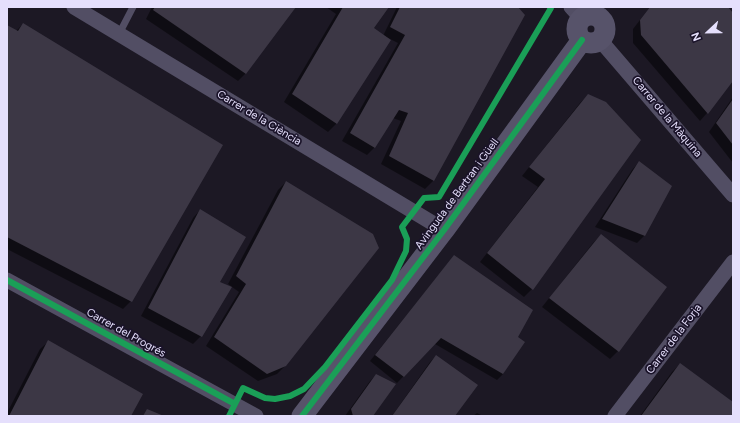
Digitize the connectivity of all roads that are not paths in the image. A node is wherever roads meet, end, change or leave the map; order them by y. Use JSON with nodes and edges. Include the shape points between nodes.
{"nodes":[{"id":1,"x":74,"y":7,"type":"edge"},
{"id":2,"x":133,"y":7,"type":"edge"},
{"id":3,"x":590,"y":12,"type":"edge"},
{"id":4,"x":118,"y":34,"type":"junction"},
{"id":5,"x":591,"y":40,"type":"junction"},
{"id":6,"x":733,"y":195,"type":"edge"},
{"id":7,"x":444,"y":230,"type":"junction"},
{"id":8,"x":733,"y":262,"type":"edge"},
{"id":9,"x":7,"y":280,"type":"edge"},
{"id":10,"x":256,"y":416,"type":"edge"},
{"id":11,"x":302,"y":416,"type":"edge"},
{"id":12,"x":615,"y":416,"type":"edge"}],
"edges":[{"from":1,"to":4,"type":"street","name":"Carrer de la Ciència"},
{"from":2,"to":4,"type":"lane"},
{"from":3,"to":5,"type":"street","via":[[604,22],[605,28],[604,34]]},
{"from":4,"to":7,"type":"street","name":"Carrer de la Ciència"},
{"from":5,"to":6,"type":"street","name":"Carrer de la Màquina"},
{"from":5,"to":7,"type":"street","name":"Avinguda de Bertran i Güell"},
{"from":7,"to":11,"type":"street","name":"Avinguda de Bertran i Güell"},
{"from":8,"to":12,"type":"street","name":"Carrer de la Forja"},
{"from":9,"to":10,"type":"street","name":"Carrer del Progrés"}]}
